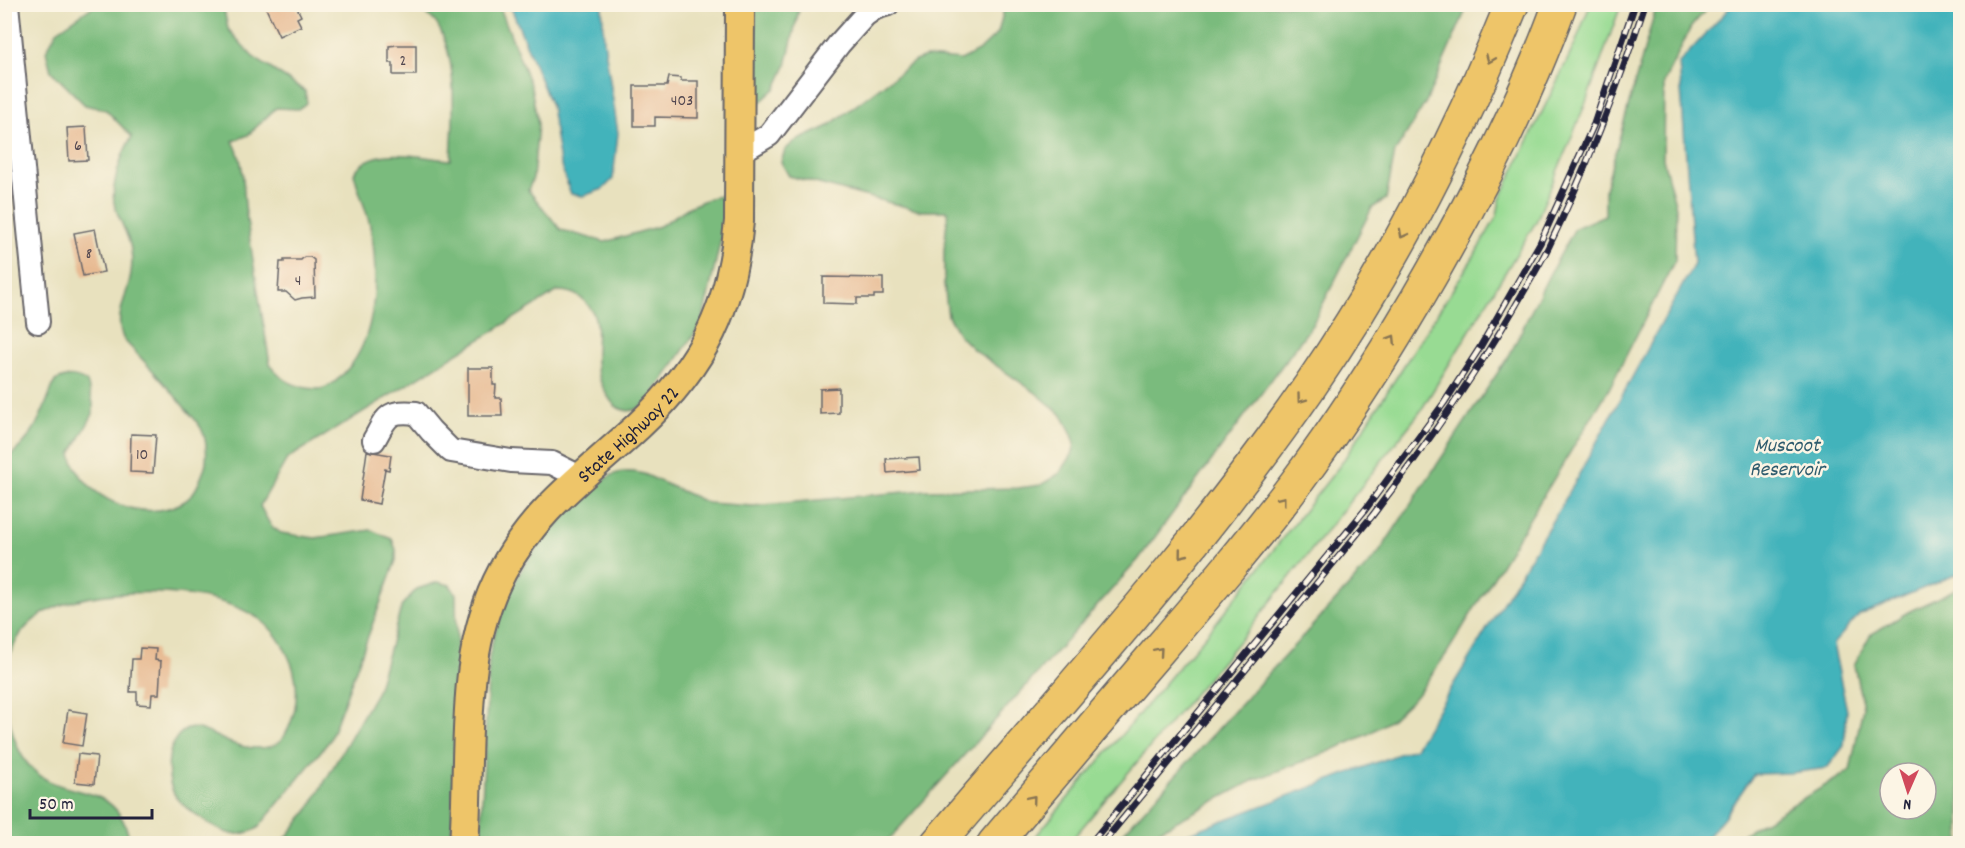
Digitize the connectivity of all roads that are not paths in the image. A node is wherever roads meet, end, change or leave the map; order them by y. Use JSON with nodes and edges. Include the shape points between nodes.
{"nodes":[{"id":1,"x":7,"y":4,"type":"edge"},
{"id":2,"x":740,"y":4,"type":"edge"},
{"id":3,"x":888,"y":4,"type":"edge"},
{"id":4,"x":1512,"y":4,"type":"edge"},
{"id":5,"x":1560,"y":4,"type":"edge"},
{"id":6,"x":740,"y":152,"type":"junction"},
{"id":7,"x":38,"y":321,"type":"dead end"},
{"id":8,"x":374,"y":440,"type":"dead end"},
{"id":9,"x":580,"y":477,"type":"junction"},
{"id":10,"x":464,"y":843,"type":"edge"},
{"id":11,"x":937,"y":843,"type":"edge"},
{"id":12,"x":994,"y":843,"type":"edge"}],
"edges":[{"from":1,"to":7,"type":"street"},
{"from":2,"to":6,"type":"main road","name":"State Highway 22"},
{"from":3,"to":6,"type":"street","via":[[865,15],[769,135]]},
{"from":4,"to":11,"type":"highway","one_way":true,"via":[[1444,157],[1359,310],[1311,384],[1199,534]]},
{"from":12,"to":5,"type":"highway","one_way":true,"via":[[1241,553],[1349,408],[1425,285],[1485,176]]},
{"from":6,"to":9,"type":"main road","name":"State Highway 22","via":[[737,248],[724,304],[713,329],[672,392]]},
{"from":8,"to":9,"type":"street","via":[[387,417],[399,411],[416,412],[451,451],[552,463]]},
{"from":9,"to":10,"type":"main road","name":"State Highway 22","via":[[551,504],[515,549],[480,627],[471,686]]}]}
